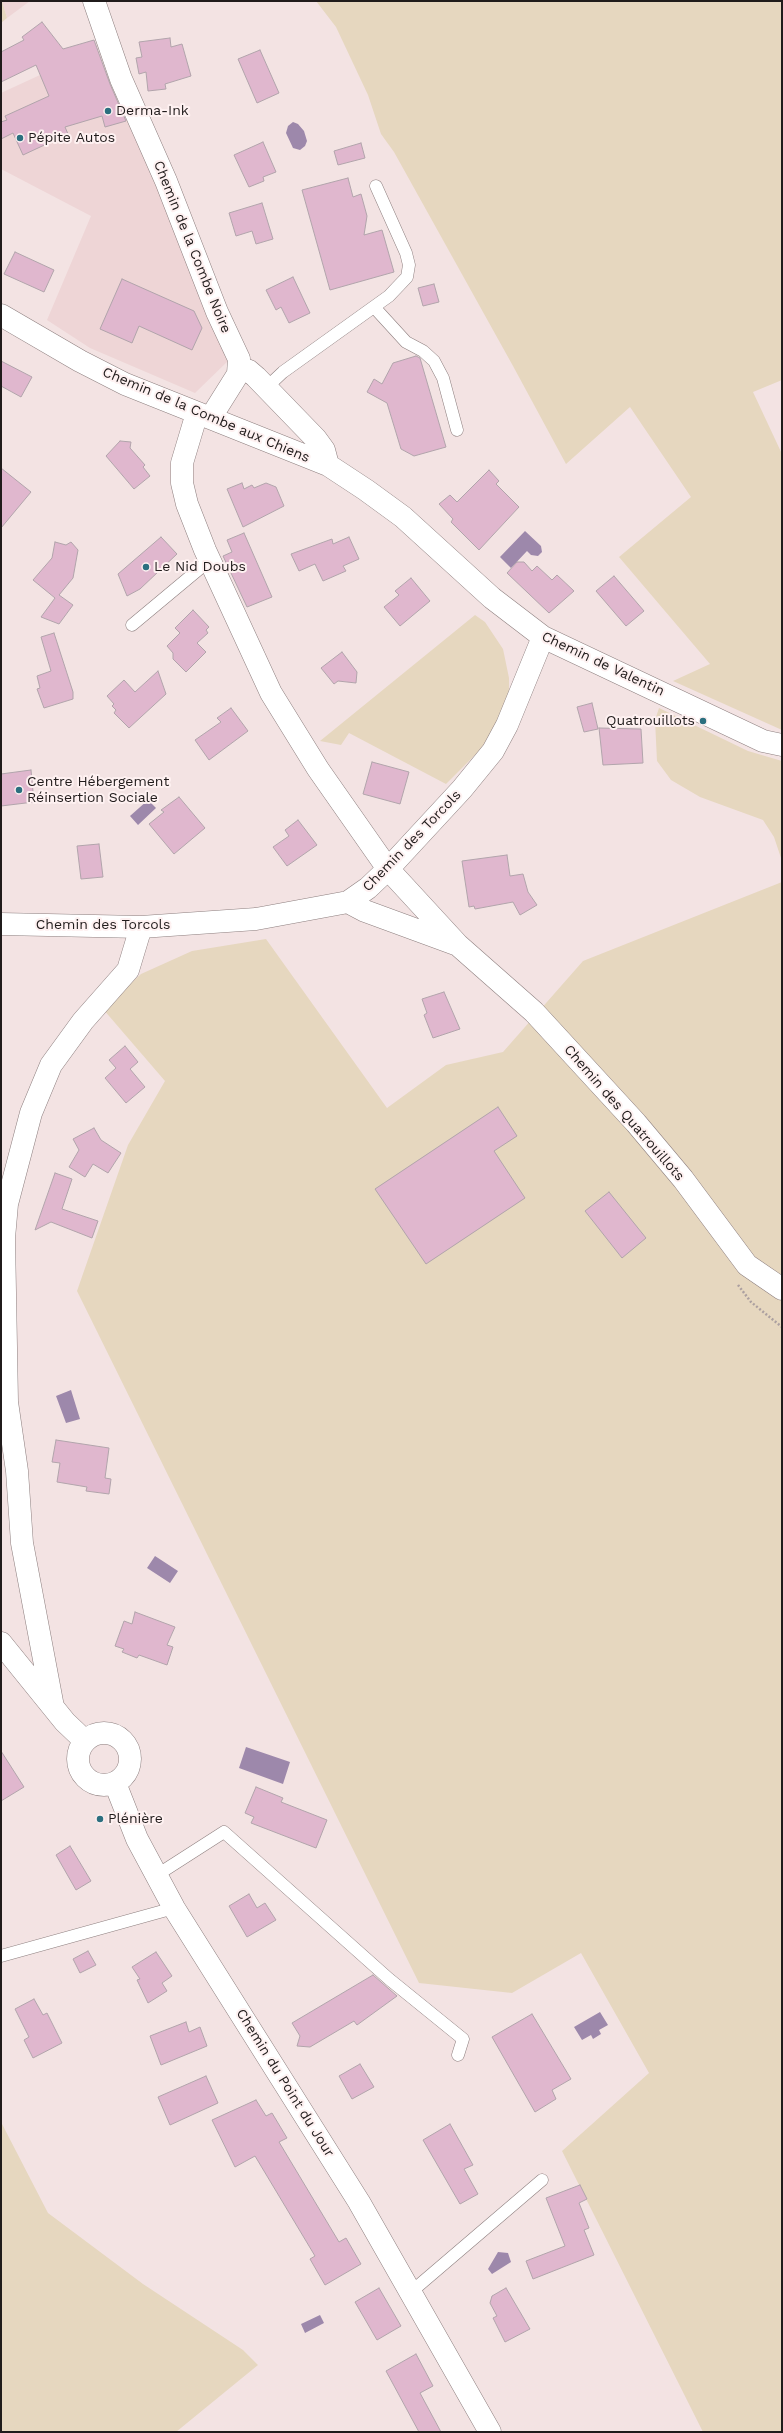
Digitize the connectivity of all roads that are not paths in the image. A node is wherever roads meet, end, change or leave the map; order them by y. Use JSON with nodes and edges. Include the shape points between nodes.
{"nodes":[{"id":1,"x":94,"y":1,"type":"edge"},
{"id":2,"x":376,"y":186,"type":"dead end"},
{"id":3,"x":374,"y":307,"type":"junction"},
{"id":4,"x":1,"y":314,"type":"edge"},
{"id":5,"x":240,"y":367,"type":"junction"},
{"id":6,"x":266,"y":388,"type":"junction"},
{"id":7,"x":204,"y":415,"type":"junction"},
{"id":8,"x":457,"y":430,"type":"dead end"},
{"id":9,"x":328,"y":465,"type":"junction"},
{"id":10,"x":210,"y":560,"type":"junction"},
{"id":11,"x":132,"y":626,"type":"dead end"},
{"id":12,"x":543,"y":637,"type":"junction"},
{"id":13,"x":782,"y":745,"type":"edge"},
{"id":14,"x":388,"y":869,"type":"junction"},
{"id":15,"x":348,"y":902,"type":"junction"},
{"id":16,"x":1,"y":924,"type":"edge"},
{"id":17,"x":141,"y":927,"type":"junction"},
{"id":18,"x":458,"y":945,"type":"junction"},
{"id":19,"x":782,"y":1289,"type":"edge"},
{"id":20,"x":41,"y":1645,"type":"junction"},
{"id":21,"x":7,"y":1652,"type":"edge"},
{"id":22,"x":53,"y":1707,"type":"junction"},
{"id":23,"x":85,"y":1741,"type":"junction"},
{"id":24,"x":115,"y":1783,"type":"junction"},
{"id":25,"x":157,"y":1875,"type":"junction"},
{"id":26,"x":174,"y":1908,"type":"junction"},
{"id":27,"x":1,"y":1956,"type":"edge"},
{"id":28,"x":458,"y":2055,"type":"dead end"},
{"id":29,"x":542,"y":2180,"type":"dead end"},
{"id":30,"x":411,"y":2292,"type":"junction"},
{"id":31,"x":490,"y":2432,"type":"edge"}],
"edges":[{"from":1,"to":5,"type":"street","name":"Chemin de la Combe Noire","via":[[121,79],[166,181],[212,301],[239,359]]},
{"from":2,"to":3,"type":"lane","via":[[409,265],[407,277],[400,287]]},
{"from":3,"to":6,"type":"lane","via":[[283,372]]},
{"from":3,"to":8,"type":"lane","via":[[406,342],[423,351],[434,362],[443,378]]},
{"from":4,"to":7,"type":"street","name":"Chemin de la Combe aux Chiens","via":[[120,381]]},
{"from":5,"to":6,"type":"street","via":[[249,371]]},
{"from":5,"to":7,"type":"street","name":"Chemin des Quatrouillots","via":[[236,379]]},
{"from":6,"to":9,"type":"street","via":[[316,439],[324,450]]},
{"from":7,"to":9,"type":"street","name":"Chemin de la Combe aux Chiens"},
{"from":7,"to":10,"type":"street","name":"Chemin des Quatrouillots","via":[[185,449],[182,483],[187,504]]},
{"from":9,"to":12,"type":"street","name":"Chemin de Valentin","via":[[402,517],[492,598]]},
{"from":10,"to":11,"type":"lane"},
{"from":10,"to":14,"type":"street","name":"Chemin des Quatrouillots","via":[[272,693],[318,769]]},
{"from":12,"to":13,"type":"street","name":"Chemin de Valentin","via":[[763,741]]},
{"from":12,"to":14,"type":"street","name":"Chemin des Torcols","via":[[507,725],[493,751],[462,789]]},
{"from":14,"to":15,"type":"street","name":"Chemin des Torcols"},
{"from":14,"to":18,"type":"street","name":"Chemin des Quatrouillots"},
{"from":15,"to":17,"type":"street","name":"Chemin des Torcols","via":[[256,919]]},
{"from":15,"to":18,"type":"street","name":"Chemin des Quatrouillots","via":[[365,911]]},
{"from":16,"to":17,"type":"street","name":"Chemin des Torcols"},
{"from":17,"to":20,"type":"street","via":[[128,970],[83,1021],[51,1065],[31,1114],[7,1204],[4,1238],[7,1402],[17,1471],[22,1543]]},
{"from":18,"to":19,"type":"street","name":"Chemin des Quatrouillots","via":[[534,1012],[636,1123],[683,1179],[748,1265]]},
{"from":20,"to":21,"type":"street"},
{"from":20,"to":22,"type":"street"},
{"from":21,"to":22,"type":"street"},
{"from":22,"to":23,"type":"street"},
{"from":23,"to":24,"type":"street","via":[[78,1757],[83,1774],[97,1784]]},
{"from":23,"to":24,"type":"street","via":[[100,1733],[108,1733],[123,1740],[130,1755],[130,1764],[127,1772]]},
{"from":24,"to":25,"type":"street","name":"Chemin du Point du Jour","via":[[137,1838]]},
{"from":25,"to":26,"type":"street","name":"Chemin du Point du Jour"},
{"from":25,"to":28,"type":"lane","via":[[224,1832],[389,1979],[463,2039]]},
{"from":26,"to":27,"type":"lane"},
{"from":26,"to":30,"type":"street","name":"Chemin du Point du Jour","via":[[360,2202]]},
{"from":29,"to":30,"type":"lane"},
{"from":30,"to":31,"type":"street","name":"Chemin du Point du Jour"}]}
